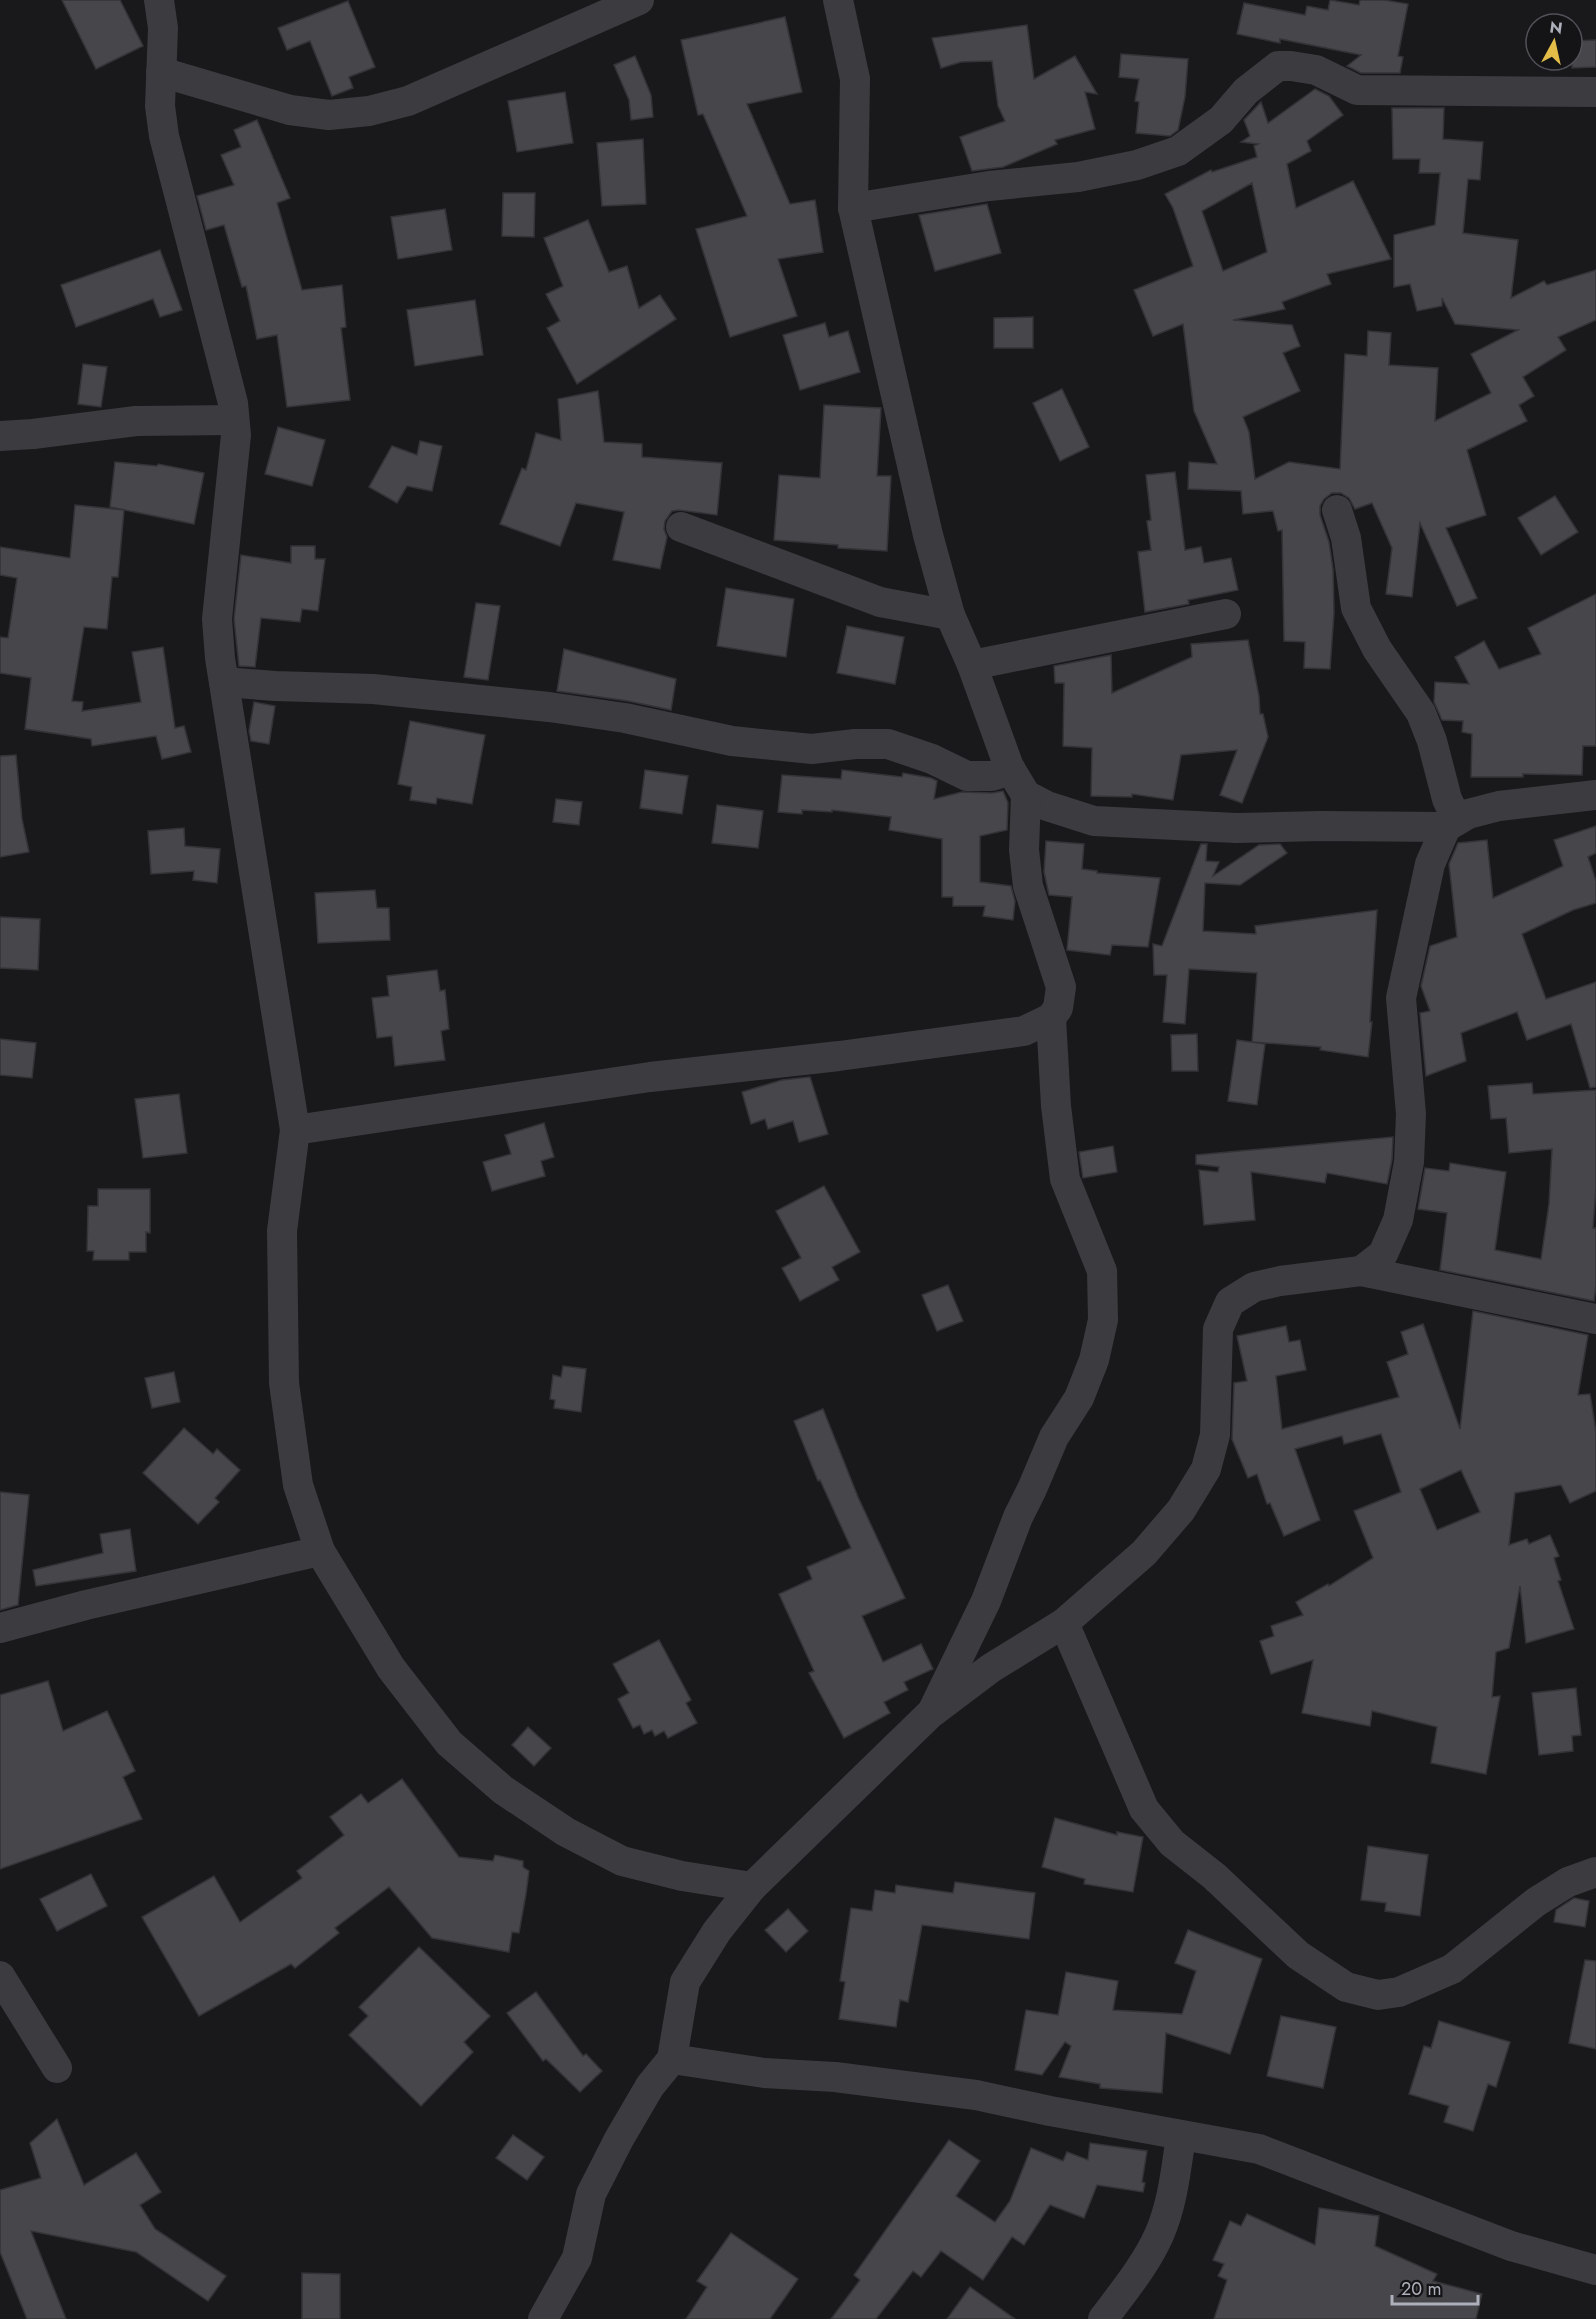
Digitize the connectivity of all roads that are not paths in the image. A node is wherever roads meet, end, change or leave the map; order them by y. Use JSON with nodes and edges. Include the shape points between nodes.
{"nodes":[{"id":1,"x":159,"y":0,"type":"edge"},
{"id":2,"x":639,"y":0,"type":"edge"},
{"id":3,"x":838,"y":0,"type":"edge"},
{"id":4,"x":161,"y":72,"type":"junction"},
{"id":5,"x":1596,"y":92,"type":"edge"},
{"id":6,"x":853,"y":208,"type":"junction"},
{"id":7,"x":234,"y":420,"type":"junction"},
{"id":8,"x":0,"y":436,"type":"edge"},
{"id":9,"x":1337,"y":510,"type":"dead end"},
{"id":10,"x":681,"y":527,"type":"dead end"},
{"id":11,"x":1226,"y":614,"type":"dead end"},
{"id":12,"x":950,"y":615,"type":"junction"},
{"id":13,"x":972,"y":665,"type":"junction"},
{"id":14,"x":224,"y":682,"type":"junction"},
{"id":15,"x":1019,"y":783,"type":"junction"},
{"id":16,"x":1596,"y":795,"type":"edge"},
{"id":17,"x":1452,"y":823,"type":"junction"},
{"id":18,"x":1050,"y":1018,"type":"junction"},
{"id":19,"x":295,"y":1130,"type":"junction"},
{"id":20,"x":1361,"y":1271,"type":"junction"},
{"id":21,"x":1596,"y":1319,"type":"edge"},
{"id":22,"x":320,"y":1551,"type":"junction"},
{"id":23,"x":1064,"y":1623,"type":"junction"},
{"id":24,"x":0,"y":1628,"type":"edge"},
{"id":25,"x":930,"y":1714,"type":"junction"},
{"id":26,"x":1596,"y":1872,"type":"edge"},
{"id":27,"x":752,"y":1887,"type":"junction"},
{"id":28,"x":0,"y":1976,"type":"edge"},
{"id":29,"x":672,"y":2059,"type":"junction"},
{"id":30,"x":57,"y":2068,"type":"dead end"},
{"id":31,"x":1181,"y":2136,"type":"junction"},
{"id":32,"x":1596,"y":2270,"type":"edge"},
{"id":33,"x":543,"y":2319,"type":"edge"},
{"id":34,"x":1103,"y":2319,"type":"edge"}],
"edges":[{"from":1,"to":4,"type":"street","via":[[163,28]]},
{"from":2,"to":4,"type":"street","via":[[408,101],[369,111],[329,115],[290,110]]},
{"from":3,"to":6,"type":"street","via":[[855,79]]},
{"from":4,"to":7,"type":"street","via":[[164,136],[233,403]]},
{"from":5,"to":6,"type":"street","via":[[1357,90],[1316,70],[1278,66],[1246,91],[1221,120],[1178,151],[1137,165],[1078,177],[989,186]]},
{"from":6,"to":12,"type":"street"},
{"from":7,"to":8,"type":"street","via":[[136,421]]},
{"from":7,"to":14,"type":"street","via":[[236,435],[217,619]]},
{"from":9,"to":17,"type":"street","via":[[1346,538],[1356,608],[1377,649],[1421,713]]},
{"from":10,"to":12,"type":"street","via":[[880,602]]},
{"from":11,"to":13,"type":"street"},
{"from":12,"to":13,"type":"street"},
{"from":13,"to":15,"type":"street"},
{"from":14,"to":15,"type":"street","via":[[373,689],[549,707],[625,718],[732,741],[812,749],[888,744],[967,776],[992,776]]},
{"from":14,"to":19,"type":"street"},
{"from":15,"to":17,"type":"street","via":[[1047,806],[1094,821],[1236,828]]},
{"from":15,"to":18,"type":"street","via":[[1028,886],[1062,987],[1058,1008]]},
{"from":16,"to":17,"type":"street","via":[[1499,806],[1468,813]]},
{"from":17,"to":20,"type":"street","via":[[1430,864],[1401,998],[1411,1114],[1409,1162],[1398,1220],[1383,1254]]},
{"from":18,"to":19,"type":"street","via":[[1024,1031],[651,1077]]},
{"from":18,"to":25,"type":"street","via":[[1065,1179],[1102,1271],[1102,1320],[1094,1360],[1079,1398],[1054,1437],[986,1601]]},
{"from":19,"to":22,"type":"street","via":[[282,1231],[284,1383],[298,1485]]},
{"from":20,"to":21,"type":"street"},
{"from":20,"to":23,"type":"street","via":[[1254,1287],[1230,1302],[1218,1329],[1215,1435],[1206,1469],[1181,1510],[1144,1554]]},
{"from":22,"to":24,"type":"street"},
{"from":22,"to":27,"type":"street","via":[[391,1668],[449,1743],[502,1790],[567,1833],[622,1861]]},
{"from":23,"to":25,"type":"street","via":[[991,1668]]},
{"from":23,"to":26,"type":"street","via":[[1144,1809],[1172,1843],[1214,1876],[1298,1955],[1346,1987],[1378,1995],[1399,1992],[1452,1969],[1536,1902],[1568,1882]]},
{"from":25,"to":27,"type":"street"},
{"from":27,"to":29,"type":"street","via":[[717,1931],[685,1982]]},
{"from":28,"to":30,"type":"street"},
{"from":29,"to":31,"type":"street","via":[[764,2073],[835,2077],[976,2095]]},
{"from":29,"to":33,"type":"street","via":[[650,2086],[591,2194],[577,2258]]},
{"from":31,"to":32,"type":"street","via":[[1258,2149],[1511,2246]]},
{"from":31,"to":34,"type":"street","via":[[1172,2197],[1159,2234],[1145,2262]]}]}
